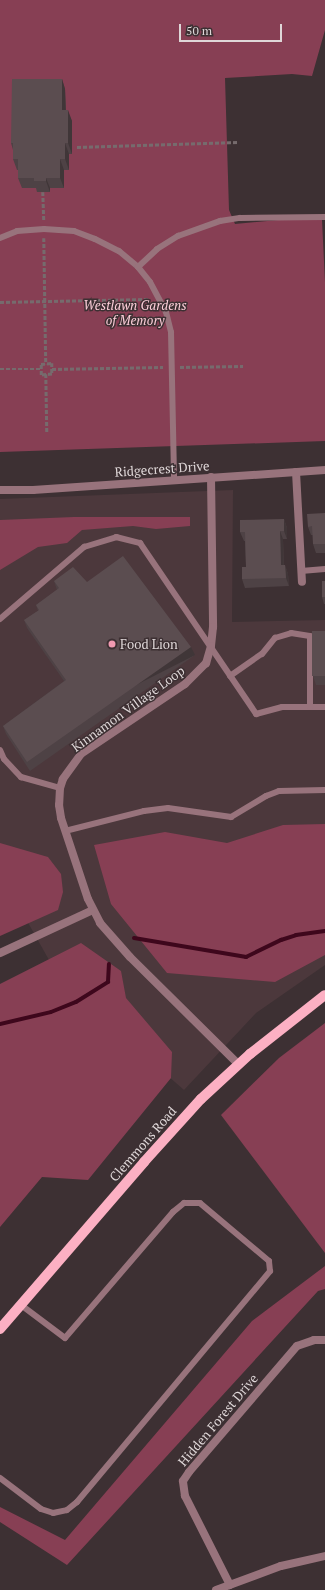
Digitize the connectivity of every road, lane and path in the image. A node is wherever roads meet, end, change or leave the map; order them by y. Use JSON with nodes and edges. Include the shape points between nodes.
{"nodes":[{"id":1,"x":238,"y":142,"type":"dead end"},
{"id":2,"x":77,"y":147,"type":"dead end"},
{"id":3,"x":43,"y":192,"type":"edge"},
{"id":4,"x":325,"y":217,"type":"edge"},
{"id":5,"x":44,"y":229,"type":"junction"},
{"id":6,"x":0,"y":238,"type":"edge"},
{"id":7,"x":138,"y":267,"type":"junction"},
{"id":8,"x":161,"y":299,"type":"junction"},
{"id":9,"x":45,"y":301,"type":"junction"},
{"id":10,"x":0,"y":302,"type":"edge"},
{"id":11,"x":46,"y":364,"type":"junction"},
{"id":12,"x":243,"y":366,"type":"dead end"},
{"id":13,"x":172,"y":367,"type":"junction"},
{"id":14,"x":52,"y":368,"type":"junction"},
{"id":15,"x":0,"y":369,"type":"edge"},
{"id":16,"x":41,"y":369,"type":"junction"},
{"id":17,"x":46,"y":374,"type":"junction"},
{"id":18,"x":47,"y":433,"type":"dead end"},
{"id":19,"x":325,"y":470,"type":"edge"},
{"id":20,"x":296,"y":472,"type":"junction"},
{"id":21,"x":211,"y":477,"type":"junction"},
{"id":22,"x":174,"y":480,"type":"junction"},
{"id":23,"x":0,"y":490,"type":"edge"},
{"id":24,"x":325,"y":570,"type":"edge"},
{"id":25,"x":301,"y":571,"type":"junction"},
{"id":26,"x":302,"y":582,"type":"dead end"},
{"id":27,"x":0,"y":620,"type":"edge"},
{"id":28,"x":317,"y":635,"type":"edge"},
{"id":29,"x":310,"y":636,"type":"junction"},
{"id":30,"x":211,"y":646,"type":"junction"},
{"id":31,"x":230,"y":676,"type":"junction"},
{"id":32,"x":310,"y":707,"type":"junction"},
{"id":33,"x":325,"y":707,"type":"edge"},
{"id":34,"x":0,"y":750,"type":"edge"},
{"id":35,"x":60,"y":788,"type":"junction"},
{"id":36,"x":325,"y":790,"type":"edge"},
{"id":37,"x":65,"y":831,"type":"junction"},
{"id":38,"x":93,"y":910,"type":"junction"},
{"id":39,"x":0,"y":953,"type":"edge"},
{"id":40,"x":325,"y":995,"type":"edge"},
{"id":41,"x":238,"y":1064,"type":"junction"},
{"id":42,"x":21,"y":1305,"type":"junction"},
{"id":43,"x":0,"y":1329,"type":"edge"},
{"id":44,"x":325,"y":1340,"type":"edge"},
{"id":45,"x":0,"y":1478,"type":"edge"},
{"id":46,"x":325,"y":1556,"type":"edge"},
{"id":47,"x":230,"y":1587,"type":"edge"},
{"id":48,"x":216,"y":1590,"type":"edge"}],
"edges":[{"from":1,"to":2,"type":"path"},
{"from":3,"to":5,"type":"path"},
{"from":4,"to":7,"type":"lane","via":[[240,218],[220,221],[178,236],[157,249]]},
{"from":5,"to":6,"type":"lane","via":[[17,231]]},
{"from":5,"to":7,"type":"lane","via":[[74,231],[95,239],[118,251]]},
{"from":5,"to":9,"type":"path"},
{"from":7,"to":8,"type":"lane"},
{"from":8,"to":9,"type":"path"},
{"from":8,"to":13,"type":"lane","via":[[171,332]]},
{"from":9,"to":10,"type":"path"},
{"from":9,"to":11,"type":"path"},
{"from":11,"to":14,"type":"path","via":[[52,363]]},
{"from":11,"to":16,"type":"path","via":[[41,364]]},
{"from":12,"to":13,"type":"path"},
{"from":13,"to":14,"type":"path"},
{"from":13,"to":22,"type":"lane"},
{"from":14,"to":17,"type":"path","via":[[52,374]]},
{"from":15,"to":16,"type":"path"},
{"from":16,"to":17,"type":"path","via":[[41,375]]},
{"from":17,"to":18,"type":"path"},
{"from":19,"to":20,"type":"street","name":"Ridgecrest Drive"},
{"from":20,"to":21,"type":"street","name":"Ridgecrest Drive"},
{"from":20,"to":25,"type":"street"},
{"from":21,"to":22,"type":"street","name":"Ridgecrest Drive"},
{"from":21,"to":30,"type":"street","name":"Kinnamon Village Loop"},
{"from":22,"to":23,"type":"street","name":"Ridgecrest Drive"},
{"from":24,"to":25,"type":"lane"},
{"from":25,"to":26,"type":"street"},
{"from":27,"to":30,"type":"lane","via":[[84,547],[116,537],[140,544]]},
{"from":28,"to":29,"type":"lane"},
{"from":29,"to":31,"type":"lane","via":[[291,633],[274,638],[262,654]]},
{"from":29,"to":32,"type":"lane"},
{"from":30,"to":31,"type":"lane"},
{"from":30,"to":35,"type":"street","name":"Kinnamon Village Loop","via":[[206,663],[197,674],[81,754],[67,771]]},
{"from":31,"to":32,"type":"lane","via":[[256,714],[282,707]]},
{"from":32,"to":33,"type":"lane"},
{"from":34,"to":35,"type":"lane","via":[[4,759],[21,778]]},
{"from":35,"to":37,"type":"street","name":"Kinnamon Village Loop","via":[[61,818]]},
{"from":36,"to":37,"type":"lane","via":[[279,791],[231,817],[168,808],[144,811]]},
{"from":37,"to":38,"type":"street","name":"Kinnamon Village Loop"},
{"from":38,"to":39,"type":"street"},
{"from":38,"to":41,"type":"street","name":"Kinnamon Village Loop","via":[[109,935],[125,952]]},
{"from":40,"to":41,"type":"main road","name":"Clemmons Road"},
{"from":41,"to":42,"type":"main road","name":"Clemmons Road","via":[[186,1116]]},
{"from":42,"to":43,"type":"main road","name":"Clemmons Road"},
{"from":42,"to":45,"type":"lane","via":[[65,1338],[172,1212],[184,1203],[200,1203],[269,1261],[270,1271],[77,1502],[67,1510],[53,1513],[41,1509]]},
{"from":44,"to":47,"type":"street","name":"Hidden Forest Drive","via":[[314,1340],[298,1346],[183,1481],[185,1496]]},
{"from":46,"to":47,"type":"street","via":[[281,1566]]},
{"from":47,"to":48,"type":"street"}]}
